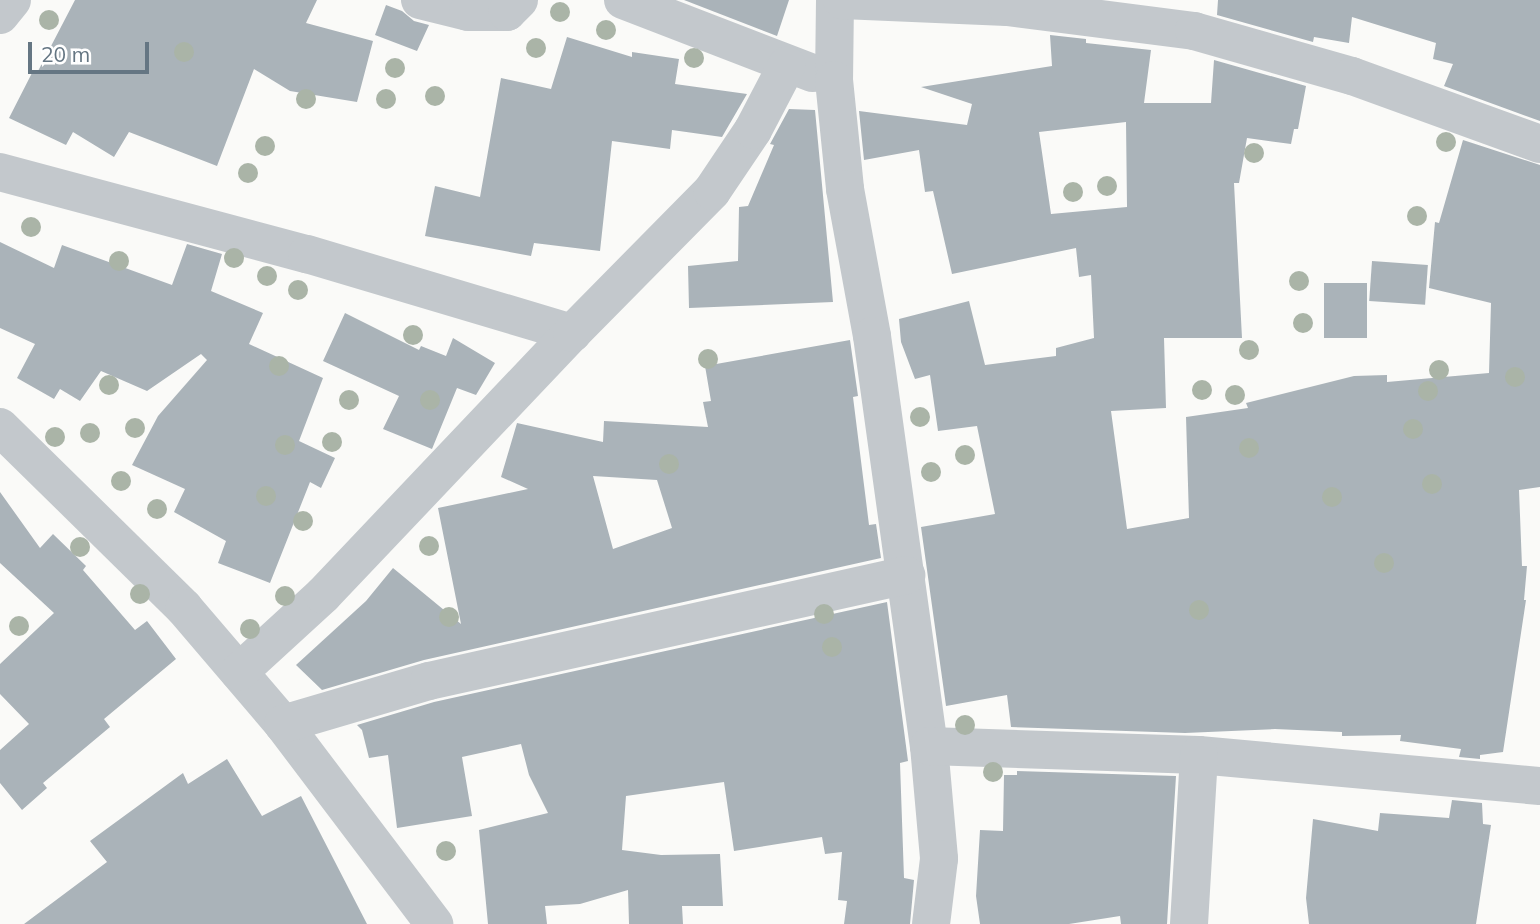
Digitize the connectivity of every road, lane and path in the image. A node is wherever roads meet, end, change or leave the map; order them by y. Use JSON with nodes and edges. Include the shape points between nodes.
{"nodes":[{"id":1,"x":12,"y":0,"type":"edge"},
{"id":2,"x":420,"y":0,"type":"edge"},
{"id":3,"x":519,"y":0,"type":"edge"},
{"id":4,"x":623,"y":0,"type":"edge"},
{"id":5,"x":835,"y":0,"type":"edge"},
{"id":6,"x":842,"y":0,"type":"edge"},
{"id":7,"x":0,"y":15,"type":"edge"},
{"id":8,"x":787,"y":65,"type":"junction"},
{"id":9,"x":834,"y":80,"type":"junction"},
{"id":10,"x":1540,"y":144,"type":"edge"},
{"id":11,"x":0,"y":172,"type":"edge"},
{"id":12,"x":572,"y":333,"type":"junction"},
{"id":13,"x":0,"y":427,"type":"edge"},
{"id":14,"x":906,"y":575,"type":"junction"},
{"id":15,"x":239,"y":672,"type":"junction"},
{"id":16,"x":283,"y":724,"type":"junction"},
{"id":17,"x":929,"y":746,"type":"junction"},
{"id":18,"x":1199,"y":755,"type":"junction"},
{"id":19,"x":1540,"y":786,"type":"edge"},
{"id":20,"x":434,"y":924,"type":"edge"},
{"id":21,"x":931,"y":924,"type":"edge"},
{"id":22,"x":1189,"y":924,"type":"edge"}],
"edges":[{"from":1,"to":7,"type":"street"},
{"from":2,"to":3,"type":"street","via":[[468,12],[507,12]]},
{"from":4,"to":8,"type":"street"},
{"from":5,"to":9,"type":"street"},
{"from":6,"to":10,"type":"street","via":[[1007,7],[1194,30],[1352,76]]},
{"from":8,"to":9,"type":"street"},
{"from":8,"to":12,"type":"street","via":[[753,130],[712,191]]},
{"from":9,"to":14,"type":"street","via":[[845,189],[872,336]]},
{"from":11,"to":12,"type":"street","via":[[307,254]]},
{"from":12,"to":15,"type":"street","via":[[323,594]]},
{"from":13,"to":15,"type":"street","via":[[184,608]]},
{"from":14,"to":16,"type":"street","via":[[429,681]]},
{"from":14,"to":17,"type":"street"},
{"from":15,"to":16,"type":"street"},
{"from":16,"to":20,"type":"street"},
{"from":17,"to":18,"type":"street"},
{"from":17,"to":21,"type":"street","via":[[939,859]]},
{"from":18,"to":19,"type":"street"},
{"from":18,"to":22,"type":"street"}]}
